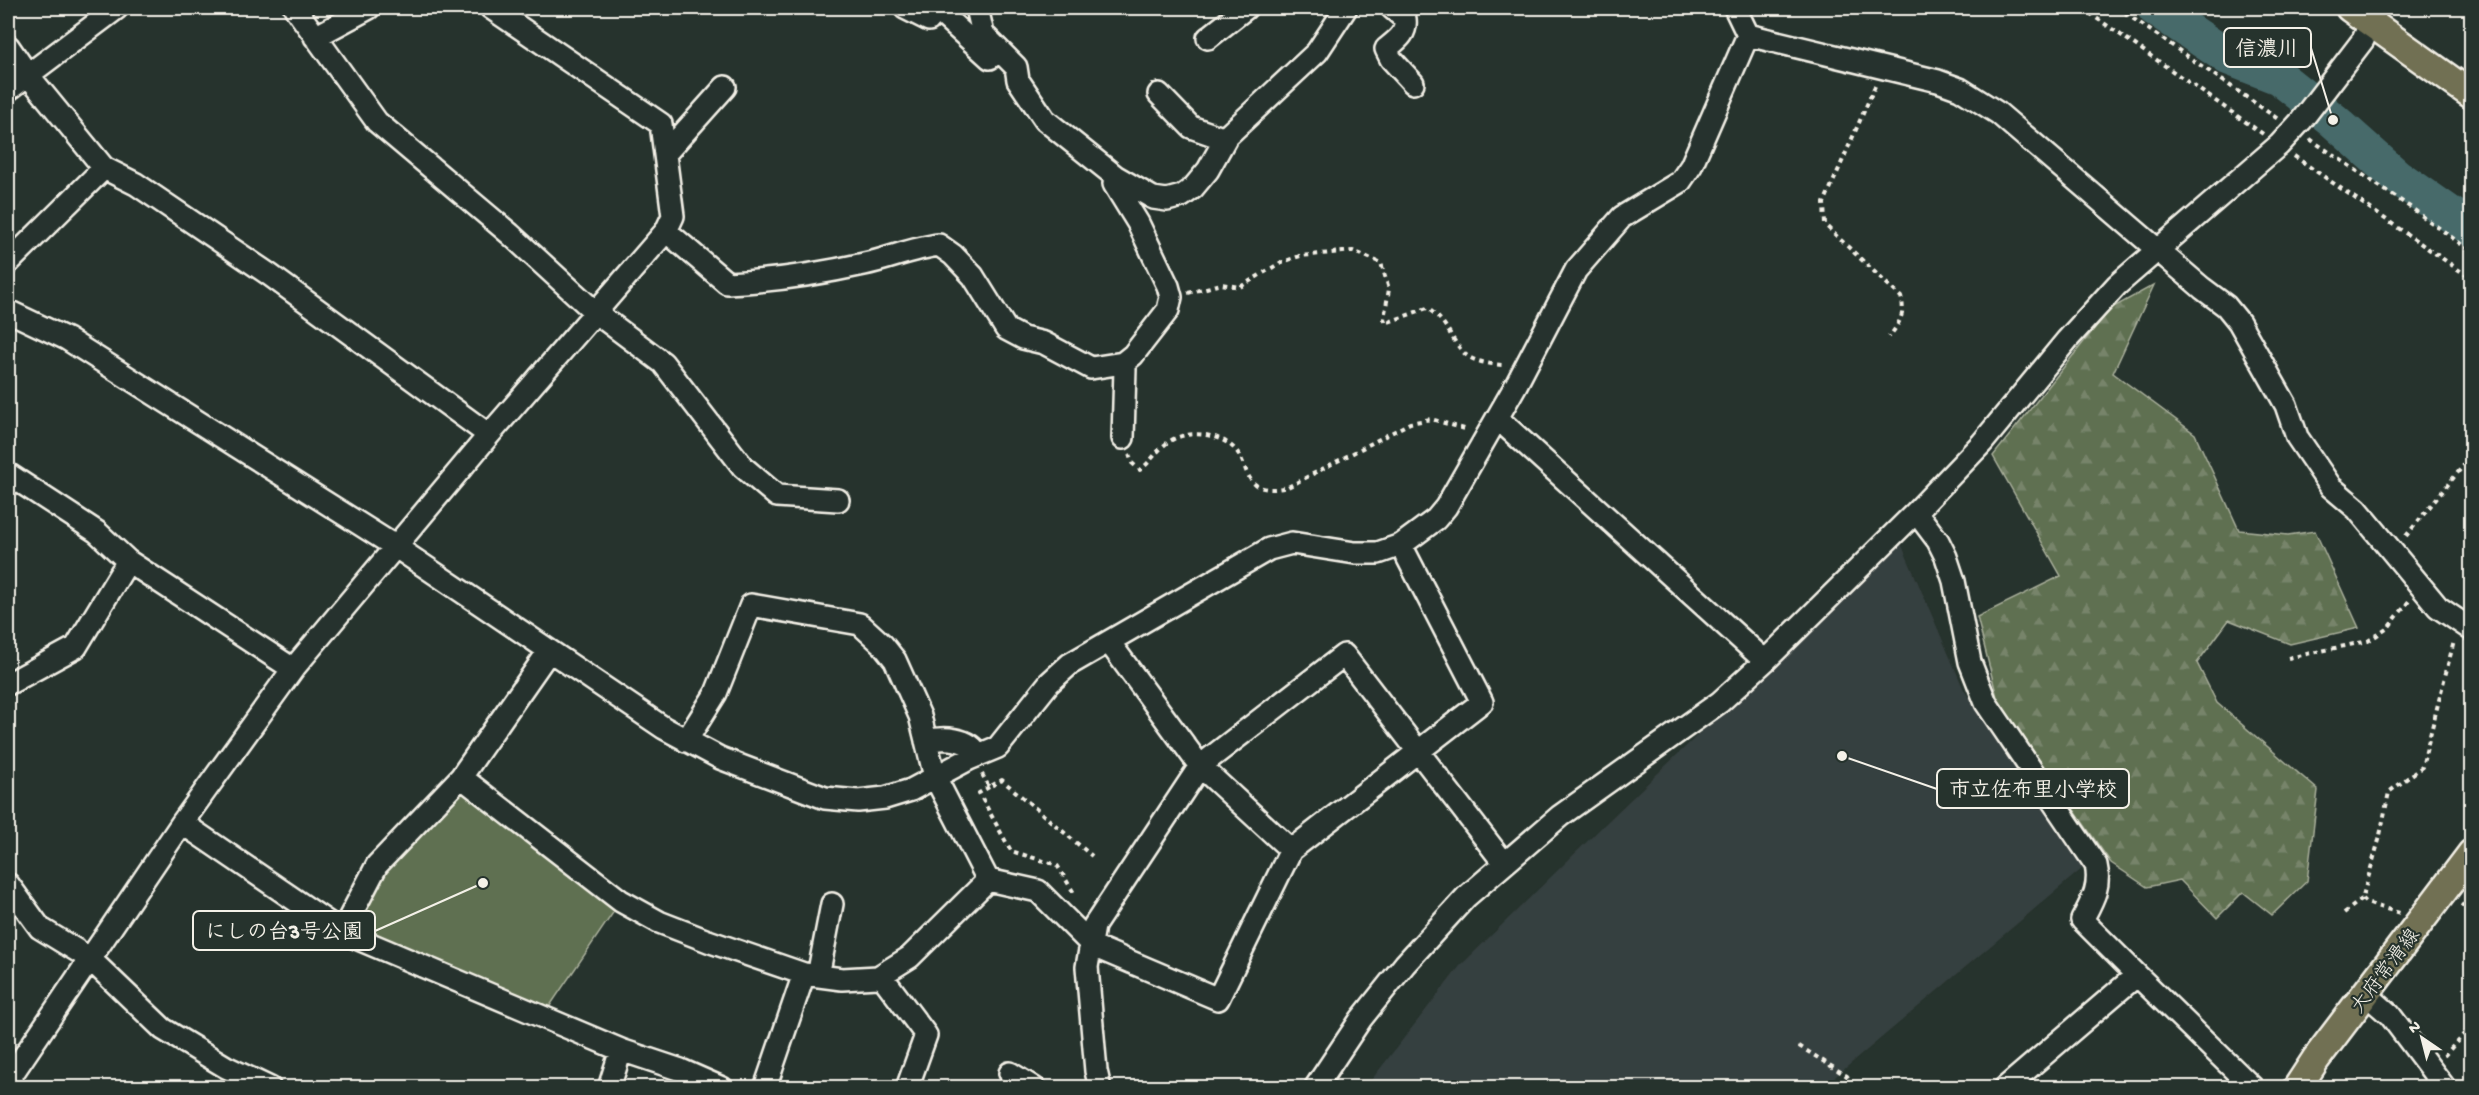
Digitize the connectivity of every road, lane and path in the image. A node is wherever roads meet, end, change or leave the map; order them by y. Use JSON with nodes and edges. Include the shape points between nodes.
{"nodes":[{"id":1,"x":117,"y":8,"type":"edge"},
{"id":2,"x":295,"y":8,"type":"edge"},
{"id":3,"x":369,"y":8,"type":"edge"},
{"id":4,"x":491,"y":8,"type":"edge"},
{"id":5,"x":905,"y":8,"type":"edge"},
{"id":6,"x":977,"y":8,"type":"edge"},
{"id":7,"x":1246,"y":8,"type":"edge"},
{"id":8,"x":1346,"y":8,"type":"edge"},
{"id":9,"x":1392,"y":8,"type":"edge"},
{"id":10,"x":1735,"y":8,"type":"edge"},
{"id":11,"x":2082,"y":8,"type":"edge"},
{"id":12,"x":2366,"y":12,"type":"edge"},
{"id":13,"x":1748,"y":34,"type":"junction"},
{"id":14,"x":315,"y":37,"type":"junction"},
{"id":15,"x":1208,"y":38,"type":"dead end"},
{"id":16,"x":8,"y":46,"type":"edge"},
{"id":17,"x":1881,"y":69,"type":"junction"},
{"id":18,"x":28,"y":75,"type":"junction"},
{"id":19,"x":1018,"y":80,"type":"junction"},
{"id":20,"x":1413,"y":83,"type":"dead end"},
{"id":21,"x":725,"y":87,"type":"dead end"},
{"id":22,"x":8,"y":90,"type":"edge"},
{"id":23,"x":1160,"y":94,"type":"dead end"},
{"id":24,"x":2472,"y":95,"type":"edge"},
{"id":25,"x":1225,"y":139,"type":"junction"},
{"id":26,"x":2279,"y":145,"type":"junction"},
{"id":27,"x":665,"y":154,"type":"junction"},
{"id":28,"x":104,"y":168,"type":"junction"},
{"id":29,"x":1115,"y":176,"type":"junction"},
{"id":30,"x":666,"y":231,"type":"junction"},
{"id":31,"x":2157,"y":249,"type":"junction"},
{"id":32,"x":8,"y":263,"type":"edge"},
{"id":33,"x":2472,"y":279,"type":"edge"},
{"id":34,"x":1171,"y":297,"type":"junction"},
{"id":35,"x":8,"y":311,"type":"edge"},
{"id":36,"x":595,"y":312,"type":"junction"},
{"id":37,"x":1889,"y":337,"type":"dead end"},
{"id":38,"x":1123,"y":363,"type":"junction"},
{"id":39,"x":1523,"y":369,"type":"junction"},
{"id":40,"x":1497,"y":418,"type":"junction"},
{"id":41,"x":489,"y":435,"type":"junction"},
{"id":42,"x":1123,"y":438,"type":"joint"},
{"id":43,"x":1485,"y":438,"type":"junction"},
{"id":44,"x":2472,"y":455,"type":"edge"},
{"id":45,"x":8,"y":474,"type":"edge"},
{"id":46,"x":838,"y":501,"type":"dead end"},
{"id":47,"x":1916,"y":512,"type":"junction"},
{"id":48,"x":1401,"y":545,"type":"junction"},
{"id":49,"x":396,"y":547,"type":"junction"},
{"id":50,"x":2393,"y":553,"type":"junction"},
{"id":51,"x":128,"y":561,"type":"junction"},
{"id":52,"x":2423,"y":590,"type":"junction"},
{"id":53,"x":2468,"y":627,"type":"edge"},
{"id":54,"x":1109,"y":642,"type":"junction"},
{"id":55,"x":549,"y":651,"type":"junction"},
{"id":56,"x":2288,"y":658,"type":"dead end"},
{"id":57,"x":1765,"y":662,"type":"junction"},
{"id":58,"x":293,"y":669,"type":"junction"},
{"id":59,"x":8,"y":684,"type":"edge"},
{"id":60,"x":686,"y":741,"type":"junction"},
{"id":61,"x":926,"y":741,"type":"junction"},
{"id":62,"x":1418,"y":752,"type":"junction"},
{"id":63,"x":975,"y":756,"type":"junction"},
{"id":64,"x":1200,"y":766,"type":"junction"},
{"id":65,"x":461,"y":777,"type":"junction"},
{"id":66,"x":935,"y":777,"type":"junction"},
{"id":67,"x":989,"y":787,"type":"junction"},
{"id":68,"x":182,"y":823,"type":"junction"},
{"id":69,"x":1291,"y":850,"type":"junction"},
{"id":70,"x":2472,"y":854,"type":"edge"},
{"id":71,"x":1092,"y":855,"type":"dead end"},
{"id":72,"x":1504,"y":863,"type":"junction"},
{"id":73,"x":988,"y":880,"type":"junction"},
{"id":74,"x":8,"y":884,"type":"edge"},
{"id":75,"x":1074,"y":893,"type":"dead end"},
{"id":76,"x":2362,"y":899,"type":"junction"},
{"id":77,"x":832,"y":904,"type":"dead end"},
{"id":78,"x":2344,"y":913,"type":"dead end"},
{"id":79,"x":2418,"y":924,"type":"junction"},
{"id":80,"x":342,"y":932,"type":"junction"},
{"id":81,"x":1090,"y":942,"type":"junction"},
{"id":82,"x":89,"y":958,"type":"junction"},
{"id":83,"x":811,"y":975,"type":"junction"},
{"id":84,"x":881,"y":975,"type":"junction"},
{"id":85,"x":2137,"y":975,"type":"junction"},
{"id":86,"x":2366,"y":994,"type":"junction"},
{"id":87,"x":2472,"y":1025,"type":"edge"},
{"id":88,"x":1799,"y":1046,"type":"dead end"},
{"id":89,"x":621,"y":1050,"type":"junction"},
{"id":90,"x":2432,"y":1070,"type":"junction"},
{"id":91,"x":1010,"y":1072,"type":"dead end"},
{"id":92,"x":8,"y":1079,"type":"edge"},
{"id":93,"x":21,"y":1088,"type":"edge"},
{"id":94,"x":270,"y":1088,"type":"edge"},
{"id":95,"x":609,"y":1088,"type":"edge"},
{"id":96,"x":722,"y":1088,"type":"edge"},
{"id":97,"x":765,"y":1088,"type":"edge"},
{"id":98,"x":907,"y":1088,"type":"edge"},
{"id":99,"x":1034,"y":1088,"type":"edge"},
{"id":100,"x":1100,"y":1088,"type":"edge"},
{"id":101,"x":1315,"y":1088,"type":"edge"},
{"id":102,"x":1855,"y":1088,"type":"edge"},
{"id":103,"x":2005,"y":1088,"type":"edge"},
{"id":104,"x":2253,"y":1088,"type":"edge"},
{"id":105,"x":2297,"y":1088,"type":"edge"},
{"id":106,"x":2445,"y":1088,"type":"edge"}],
"edges":[{"from":1,"to":18,"type":"street"},
{"from":2,"to":14,"type":"street"},
{"from":3,"to":14,"type":"street"},
{"from":4,"to":27,"type":"street","via":[[661,124]]},
{"from":5,"to":19,"type":"street","via":[[929,20],[936,9]]},
{"from":6,"to":19,"type":"street","via":[[983,34],[1016,67]]},
{"from":7,"to":15,"type":"street"},
{"from":8,"to":25,"type":"street","via":[[1317,52]]},
{"from":9,"to":20,"type":"street","via":[[1405,18],[1406,28],[1386,49]]},
{"from":10,"to":13,"type":"street"},
{"from":11,"to":26,"type":"path"},
{"from":12,"to":24,"type":"main road"},
{"from":12,"to":26,"type":"street","via":[[2363,40]]},
{"from":13,"to":17,"type":"street"},
{"from":13,"to":39,"type":"street","via":[[1691,166],[1680,182],[1622,217],[1604,236],[1565,287]]},
{"from":14,"to":36,"type":"street","via":[[377,122]]},
{"from":16,"to":18,"type":"street"},
{"from":17,"to":31,"type":"street","via":[[1960,89],[1998,113]]},
{"from":17,"to":37,"type":"path","via":[[1824,204],[1824,218],[1825,225],[1901,297],[1904,308]]},
{"from":18,"to":22,"type":"street"},
{"from":18,"to":28,"type":"street"},
{"from":19,"to":29,"type":"street","via":[[1045,120]]},
{"from":21,"to":27,"type":"street"},
{"from":23,"to":25,"type":"street","via":[[1191,127]]},
{"from":25,"to":29,"type":"street","via":[[1208,170],[1182,196],[1153,198]]},
{"from":26,"to":31,"type":"street"},
{"from":26,"to":33,"type":"path"},
{"from":27,"to":30,"type":"street","via":[[673,216]]},
{"from":28,"to":32,"type":"street"},
{"from":28,"to":41,"type":"street","via":[[136,184],[270,275]]},
{"from":29,"to":34,"type":"street","via":[[1114,184],[1143,234]]},
{"from":30,"to":36,"type":"street"},
{"from":30,"to":38,"type":"street","via":[[727,283],[864,264],[939,245],[973,276],[1006,329],[1044,343],[1091,368]]},
{"from":31,"to":47,"type":"street","via":[[2110,293],[1982,443]]},
{"from":31,"to":50,"type":"street","via":[[2226,306],[2239,322],[2313,461],[2331,487],[2357,509]]},
{"from":34,"to":38,"type":"street","via":[[1168,310]]},
{"from":34,"to":39,"type":"path","via":[[1221,284],[1240,287],[1300,256],[1353,251],[1381,262],[1389,289],[1386,323],[1427,308],[1439,316],[1465,354]]},
{"from":35,"to":49,"type":"street","via":[[66,339]]},
{"from":36,"to":41,"type":"street"},
{"from":36,"to":46,"type":"street","via":[[663,363],[742,467],[777,496]]},
{"from":38,"to":42,"type":"street"},
{"from":39,"to":40,"type":"street"},
{"from":40,"to":43,"type":"street"},
{"from":40,"to":57,"type":"street"},
{"from":41,"to":49,"type":"street"},
{"from":42,"to":43,"type":"path","via":[[1132,463],[1140,470],[1167,442],[1192,433],[1207,436],[1236,450],[1256,485],[1277,489],[1288,487],[1410,423],[1431,419]]},
{"from":43,"to":48,"type":"street","via":[[1441,513]]},
{"from":44,"to":50,"type":"path"},
{"from":45,"to":51,"type":"street","via":[[97,532]]},
{"from":47,"to":57,"type":"street"},
{"from":47,"to":85,"type":"street","via":[[1946,557],[1970,662],[1986,703],[2096,865],[2097,891],[2082,920]]},
{"from":48,"to":54,"type":"street","via":[[1378,553],[1292,543],[1269,549]]},
{"from":48,"to":62,"type":"street","via":[[1482,702]]},
{"from":49,"to":55,"type":"street"},
{"from":49,"to":58,"type":"street"},
{"from":50,"to":52,"type":"street"},
{"from":51,"to":58,"type":"street"},
{"from":51,"to":59,"type":"street","via":[[76,647]]},
{"from":52,"to":53,"type":"street","via":[[2438,608]]},
{"from":52,"to":56,"type":"path","via":[[2378,636]]},
{"from":53,"to":76,"type":"path","via":[[2452,644],[2422,767],[2389,792]]},
{"from":54,"to":63,"type":"street","via":[[1070,664],[1049,683],[998,747]]},
{"from":54,"to":64,"type":"street"},
{"from":55,"to":60,"type":"street"},
{"from":55,"to":65,"type":"street"},
{"from":57,"to":72,"type":"street","via":[[1720,702],[1560,816]]},
{"from":58,"to":68,"type":"street"},
{"from":60,"to":61,"type":"street","via":[[716,693],[751,605],[860,624],[895,660],[920,716]]},
{"from":60,"to":66,"type":"street","via":[[825,798],[885,798]]},
{"from":61,"to":63,"type":"street","via":[[964,742],[975,748]]},
{"from":61,"to":66,"type":"street"},
{"from":62,"to":64,"type":"street","via":[[1344,655]]},
{"from":62,"to":69,"type":"street"},
{"from":62,"to":72,"type":"street"},
{"from":63,"to":66,"type":"street"},
{"from":63,"to":67,"type":"path"},
{"from":64,"to":69,"type":"street"},
{"from":64,"to":81,"type":"street","via":[[1094,926]]},
{"from":65,"to":80,"type":"street","via":[[377,865]]},
{"from":65,"to":83,"type":"street","via":[[621,901],[659,922]]},
{"from":66,"to":73,"type":"street"},
{"from":67,"to":71,"type":"path","via":[[1002,780]]},
{"from":67,"to":75,"type":"path","via":[[979,793],[1011,851],[1057,865]]},
{"from":68,"to":80,"type":"street"},
{"from":68,"to":82,"type":"street"},
{"from":69,"to":81,"type":"street","via":[[1218,999]]},
{"from":70,"to":79,"type":"main road","name":"大府常滑線"},
{"from":72,"to":101,"type":"street","via":[[1466,897],[1405,964],[1361,1019]]},
{"from":73,"to":81,"type":"street","via":[[1038,891]]},
{"from":73,"to":84,"type":"street","via":[[910,957]]},
{"from":74,"to":82,"type":"street","via":[[40,928]]},
{"from":76,"to":78,"type":"path"},
{"from":76,"to":79,"type":"path"},
{"from":77,"to":83,"type":"street"},
{"from":79,"to":86,"type":"main road","name":"大府常滑線"},
{"from":80,"to":89,"type":"street"},
{"from":81,"to":100,"type":"street","via":[[1088,967]]},
{"from":82,"to":92,"type":"street"},
{"from":82,"to":94,"type":"street","via":[[163,1029]]},
{"from":83,"to":84,"type":"street","via":[[842,979]]},
{"from":83,"to":97,"type":"street"},
{"from":84,"to":98,"type":"street","via":[[926,1035]]},
{"from":85,"to":103,"type":"street"},
{"from":85,"to":104,"type":"street"},
{"from":86,"to":90,"type":"street","via":[[2390,1015]]},
{"from":86,"to":105,"type":"main road","name":"大府常滑線"},
{"from":87,"to":90,"type":"path"},
{"from":88,"to":102,"type":"path","via":[[1847,1076]]},
{"from":89,"to":95,"type":"street"},
{"from":89,"to":96,"type":"street"},
{"from":90,"to":106,"type":"street"},
{"from":91,"to":99,"type":"street"},
{"from":92,"to":93,"type":"street"}]}
